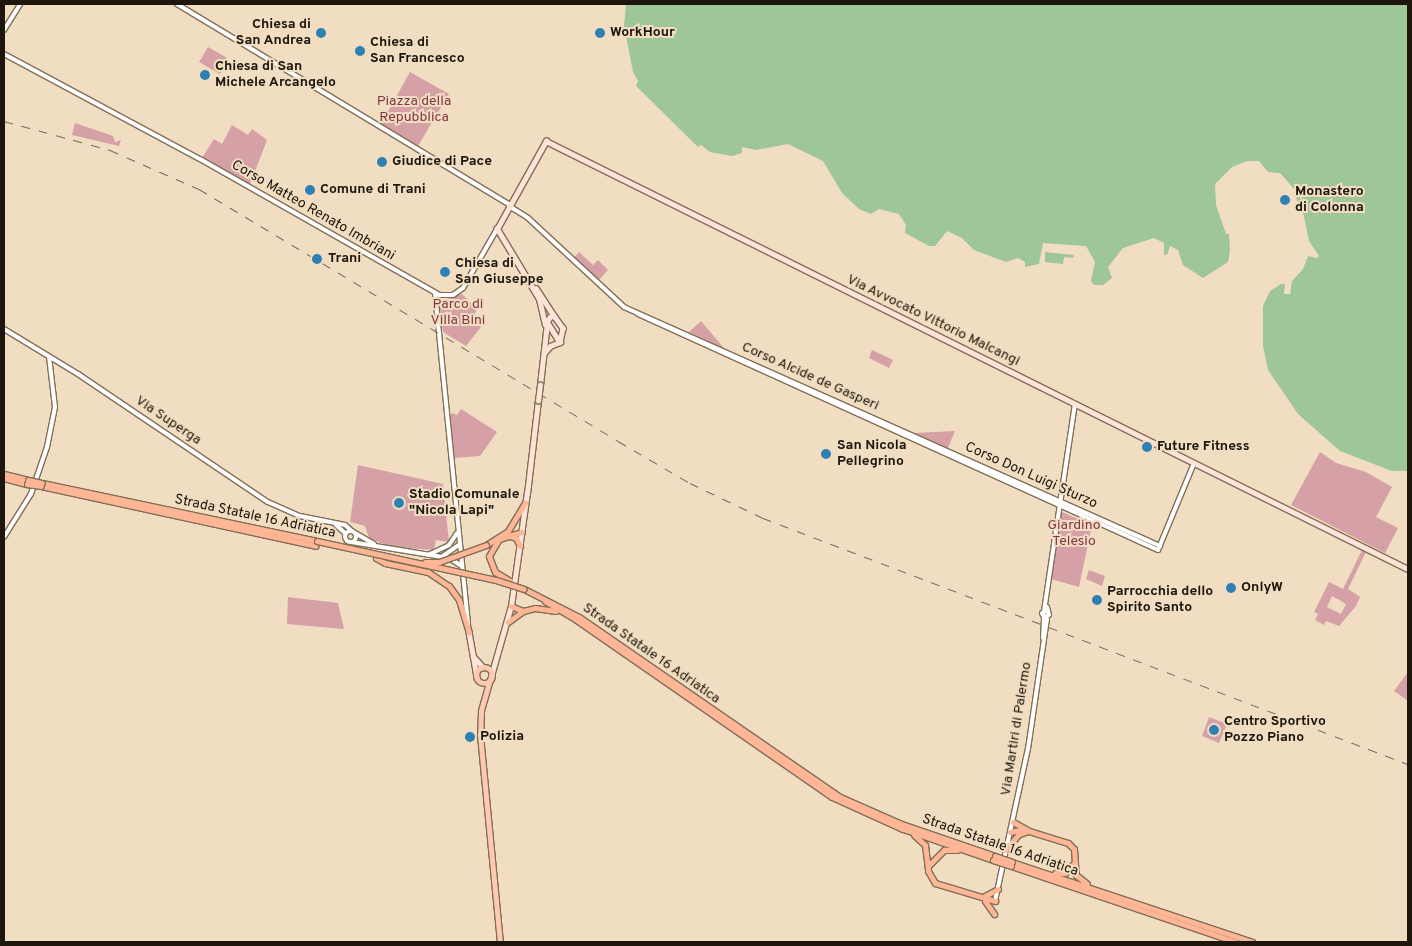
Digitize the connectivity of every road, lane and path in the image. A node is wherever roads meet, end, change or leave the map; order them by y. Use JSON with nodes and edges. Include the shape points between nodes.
{"nodes":[{"id":1,"x":20,"y":4,"type":"edge"},
{"id":2,"x":176,"y":4,"type":"edge"},
{"id":3,"x":4,"y":30,"type":"edge"},
{"id":4,"x":4,"y":54,"type":"edge"},
{"id":5,"x":510,"y":206,"type":"junction"},
{"id":6,"x":497,"y":228,"type":"junction"},
{"id":7,"x":528,"y":280,"type":"junction"},
{"id":8,"x":435,"y":294,"type":"junction"},
{"id":9,"x":555,"y":317,"type":"junction"},
{"id":10,"x":546,"y":321,"type":"junction"},
{"id":11,"x":4,"y":329,"type":"edge"},
{"id":12,"x":563,"y":329,"type":"junction"},
{"id":13,"x":556,"y":334,"type":"junction"},
{"id":14,"x":560,"y":342,"type":"junction"},
{"id":15,"x":544,"y":354,"type":"junction"},
{"id":16,"x":49,"y":356,"type":"junction"},
{"id":17,"x":1075,"y":404,"type":"junction"},
{"id":18,"x":946,"y":453,"type":"joint"},
{"id":19,"x":1194,"y":463,"type":"junction"},
{"id":20,"x":4,"y":474,"type":"edge"},
{"id":21,"x":4,"y":478,"type":"edge"},
{"id":22,"x":27,"y":482,"type":"junction"},
{"id":23,"x":527,"y":492,"type":"junction"},
{"id":24,"x":525,"y":504,"type":"junction"},
{"id":25,"x":1059,"y":504,"type":"junction"},
{"id":26,"x":524,"y":520,"type":"junction"},
{"id":27,"x":324,"y":521,"type":"junction"},
{"id":28,"x":458,"y":530,"type":"junction"},
{"id":29,"x":353,"y":532,"type":"junction"},
{"id":30,"x":522,"y":532,"type":"junction"},
{"id":31,"x":507,"y":533,"type":"junction"},
{"id":32,"x":345,"y":534,"type":"junction"},
{"id":33,"x":4,"y":537,"type":"edge"},
{"id":34,"x":352,"y":542,"type":"junction"},
{"id":35,"x":316,"y":544,"type":"junction"},
{"id":36,"x":460,"y":544,"type":"junction"},
{"id":37,"x":449,"y":545,"type":"junction"},
{"id":38,"x":379,"y":546,"type":"junction"},
{"id":39,"x":520,"y":546,"type":"junction"},
{"id":40,"x":426,"y":556,"type":"junction"},
{"id":41,"x":438,"y":557,"type":"junction"},
{"id":42,"x":376,"y":558,"type":"junction"},
{"id":43,"x":462,"y":566,"type":"junction"},
{"id":44,"x":1408,"y":569,"type":"edge"},
{"id":45,"x":526,"y":590,"type":"junction"},
{"id":46,"x":512,"y":606,"type":"junction"},
{"id":47,"x":523,"y":611,"type":"junction"},
{"id":48,"x":508,"y":622,"type":"junction"},
{"id":49,"x":469,"y":632,"type":"junction"},
{"id":50,"x":597,"y":635,"type":"junction"},
{"id":51,"x":471,"y":653,"type":"junction"},
{"id":52,"x":497,"y":658,"type":"junction"},
{"id":53,"x":484,"y":667,"type":"junction"},
{"id":54,"x":477,"y":678,"type":"junction"},
{"id":55,"x":491,"y":678,"type":"junction"},
{"id":56,"x":484,"y":696,"type":"junction"},
{"id":57,"x":1013,"y":822,"type":"junction"},
{"id":58,"x":894,"y":826,"type":"junction"},
{"id":59,"x":1026,"y":830,"type":"junction"},
{"id":60,"x":1010,"y":832,"type":"junction"},
{"id":61,"x":1019,"y":834,"type":"junction"},
{"id":62,"x":1005,"y":850,"type":"junction"},
{"id":63,"x":970,"y":852,"type":"junction"},
{"id":64,"x":994,"y":858,"type":"junction"},
{"id":65,"x":1074,"y":863,"type":"junction"},
{"id":66,"x":1012,"y":864,"type":"junction"},
{"id":67,"x":1021,"y":864,"type":"junction"},
{"id":68,"x":928,"y":866,"type":"junction"},
{"id":69,"x":998,"y":889,"type":"junction"},
{"id":70,"x":1100,"y":891,"type":"junction"},
{"id":71,"x":982,"y":897,"type":"junction"},
{"id":72,"x":995,"y":901,"type":"joint"},
{"id":73,"x":994,"y":914,"type":"dead end"},
{"id":74,"x":500,"y":942,"type":"edge"},
{"id":75,"x":1235,"y":942,"type":"edge"},
{"id":76,"x":1252,"y":942,"type":"edge"}],
"edges":[{"from":1,"to":3,"type":"street"},
{"from":2,"to":5,"type":"street","name":"Corso Alcide de Gasperi"},
{"from":4,"to":8,"type":"street","name":"Corso Matteo Renato Imbriani","via":[[200,159]]},
{"from":5,"to":6,"type":"main road"},
{"from":5,"to":17,"type":"main road","name":"Via Avvocato Vittorio Malcangi","via":[[546,141]]},
{"from":5,"to":18,"type":"street","name":"Corso Alcide de Gasperi","via":[[528,218],[621,305]]},
{"from":6,"to":7,"type":"main road"},
{"from":6,"to":8,"type":"street","via":[[461,290],[448,296]]},
{"from":7,"to":9,"type":"main road"},
{"from":7,"to":10,"type":"main road"},
{"from":8,"to":28,"type":"street"},
{"from":9,"to":10,"type":"main road"},
{"from":9,"to":12,"type":"main road"},
{"from":10,"to":13,"type":"main road"},
{"from":10,"to":15,"type":"main road"},
{"from":11,"to":16,"type":"street","name":"Via Superga"},
{"from":12,"to":13,"type":"main road"},
{"from":12,"to":14,"type":"main road"},
{"from":13,"to":14,"type":"main road"},
{"from":14,"to":15,"type":"main road","via":[[550,346]]},
{"from":15,"to":23,"type":"main road","bridge":true},
{"from":16,"to":27,"type":"street","name":"Via Superga","via":[[268,502],[282,510]]},
{"from":16,"to":33,"type":"street","via":[[55,407],[47,447],[31,494]]},
{"from":17,"to":19,"type":"main road","name":"Via Avvocato Vittorio Malcangi"},
{"from":17,"to":25,"type":"street","name":"Via Martiri di Palermo"},
{"from":18,"to":25,"type":"street","name":"Corso Don Luigi Sturzo"},
{"from":19,"to":25,"type":"street","name":"Corso Don Luigi Sturzo","via":[[1159,548]]},
{"from":19,"to":44,"type":"main road","name":"Via Avvocato Vittorio Malcangi"},
{"from":20,"to":22,"type":"highway","name":"Strada Statale 16 Adriatica"},
{"from":21,"to":22,"type":"highway","name":"Strada Statale 16 Adriatica"},
{"from":22,"to":35,"type":"highway","name":"Strada Statale 16 Adriatica","bridge":true},
{"from":23,"to":24,"type":"main road"},
{"from":23,"to":26,"type":"main road"},
{"from":24,"to":26,"type":"main road"},
{"from":24,"to":31,"type":"highway"},
{"from":25,"to":57,"type":"street","name":"Via Martiri di Palermo","via":[[1028,749]]},
{"from":26,"to":30,"type":"main road"},
{"from":27,"to":29,"type":"street","name":"Via Superga","via":[[345,525]]},
{"from":27,"to":32,"type":"street","name":"Via Superga","via":[[342,528]]},
{"from":28,"to":36,"type":"street"},
{"from":28,"to":37,"type":"street"},
{"from":29,"to":32,"type":"street"},
{"from":29,"to":34,"type":"street","via":[[355,538]]},
{"from":29,"to":38,"type":"street","name":"Via Superga"},
{"from":30,"to":31,"type":"highway","via":[[515,528]]},
{"from":30,"to":39,"type":"main road"},
{"from":31,"to":35,"type":"highway","bridge":true,"via":[[486,545],[430,563]]},
{"from":31,"to":39,"type":"highway","via":[[516,538]]},
{"from":31,"to":45,"type":"highway","bridge":true,"via":[[494,544],[489,556],[496,572]]},
{"from":32,"to":34,"type":"street","name":"Via Superga","via":[[346,540]]},
{"from":34,"to":38,"type":"street","name":"Via Superga"},
{"from":35,"to":42,"type":"highway","name":"Strada Statale 16 Adriatica"},
{"from":35,"to":45,"type":"highway","name":"Strada Statale 16 Adriatica","bridge":true,"via":[[496,580]]},
{"from":36,"to":37,"type":"street"},
{"from":36,"to":41,"type":"street","via":[[448,554]]},
{"from":36,"to":43,"type":"street"},
{"from":37,"to":40,"type":"street"},
{"from":38,"to":40,"type":"street","name":"Via Superga"},
{"from":39,"to":46,"type":"main road"},
{"from":40,"to":41,"type":"street","name":"Via Superga"},
{"from":41,"to":43,"type":"street","name":"Via Superga","via":[[456,560]]},
{"from":42,"to":45,"type":"highway","name":"Strada Statale 16 Adriatica"},
{"from":42,"to":49,"type":"highway","via":[[435,575],[455,593]]},
{"from":43,"to":49,"type":"street"},
{"from":45,"to":50,"type":"highway","name":"Strada Statale 16 Adriatica"},
{"from":45,"to":64,"type":"highway","name":"Strada Statale 16 Adriatica","via":[[557,604],[838,796],[899,823]]},
{"from":46,"to":47,"type":"highway"},
{"from":46,"to":48,"type":"main road"},
{"from":47,"to":48,"type":"highway"},
{"from":47,"to":50,"type":"highway","via":[[550,608]]},
{"from":48,"to":52,"type":"main road"},
{"from":49,"to":51,"type":"main road"},
{"from":50,"to":58,"type":"highway","name":"Strada Statale 16 Adriatica","via":[[810,784]]},
{"from":51,"to":53,"type":"main road"},
{"from":51,"to":54,"type":"main road"},
{"from":52,"to":53,"type":"main road"},
{"from":52,"to":55,"type":"main road"},
{"from":53,"to":54,"type":"main road","via":[[478,671]]},
{"from":53,"to":55,"type":"main road"},
{"from":54,"to":55,"type":"main road","via":[[484,682]]},
{"from":54,"to":56,"type":"main road"},
{"from":55,"to":56,"type":"main road"},
{"from":56,"to":74,"type":"main road","via":[[480,735]]},
{"from":57,"to":59,"type":"highway"},
{"from":57,"to":60,"type":"street","name":"Via Martiri di Palermo"},
{"from":58,"to":63,"type":"highway","name":"Strada Statale 16 Adriatica"},
{"from":58,"to":68,"type":"highway","via":[[921,839],[927,851]]},
{"from":59,"to":60,"type":"highway"},
{"from":59,"to":61,"type":"highway"},
{"from":59,"to":65,"type":"highway","via":[[1068,843],[1074,849]]},
{"from":60,"to":61,"type":"highway"},
{"from":60,"to":62,"type":"street"},
{"from":61,"to":62,"type":"highway"},
{"from":62,"to":69,"type":"street"},
{"from":63,"to":64,"type":"highway","name":"Strada Statale 16 Adriatica"},
{"from":63,"to":68,"type":"highway","via":[[944,850]]},
{"from":64,"to":66,"type":"highway","name":"Strada Statale 16 Adriatica","bridge":true},
{"from":65,"to":67,"type":"highway","via":[[1061,874]]},
{"from":65,"to":70,"type":"highway","via":[[1080,880]]},
{"from":66,"to":67,"type":"highway","name":"Strada Statale 16 Adriatica"},
{"from":66,"to":75,"type":"highway","name":"Strada Statale 16 Adriatica"},
{"from":67,"to":70,"type":"highway","name":"Strada Statale 16 Adriatica"},
{"from":68,"to":71,"type":"highway","via":[[930,878],[943,888]]},
{"from":69,"to":71,"type":"highway"},
{"from":69,"to":72,"type":"street"},
{"from":70,"to":76,"type":"highway","name":"Strada Statale 16 Adriatica"},
{"from":71,"to":72,"type":"highway"},
{"from":71,"to":73,"type":"highway"}]}
